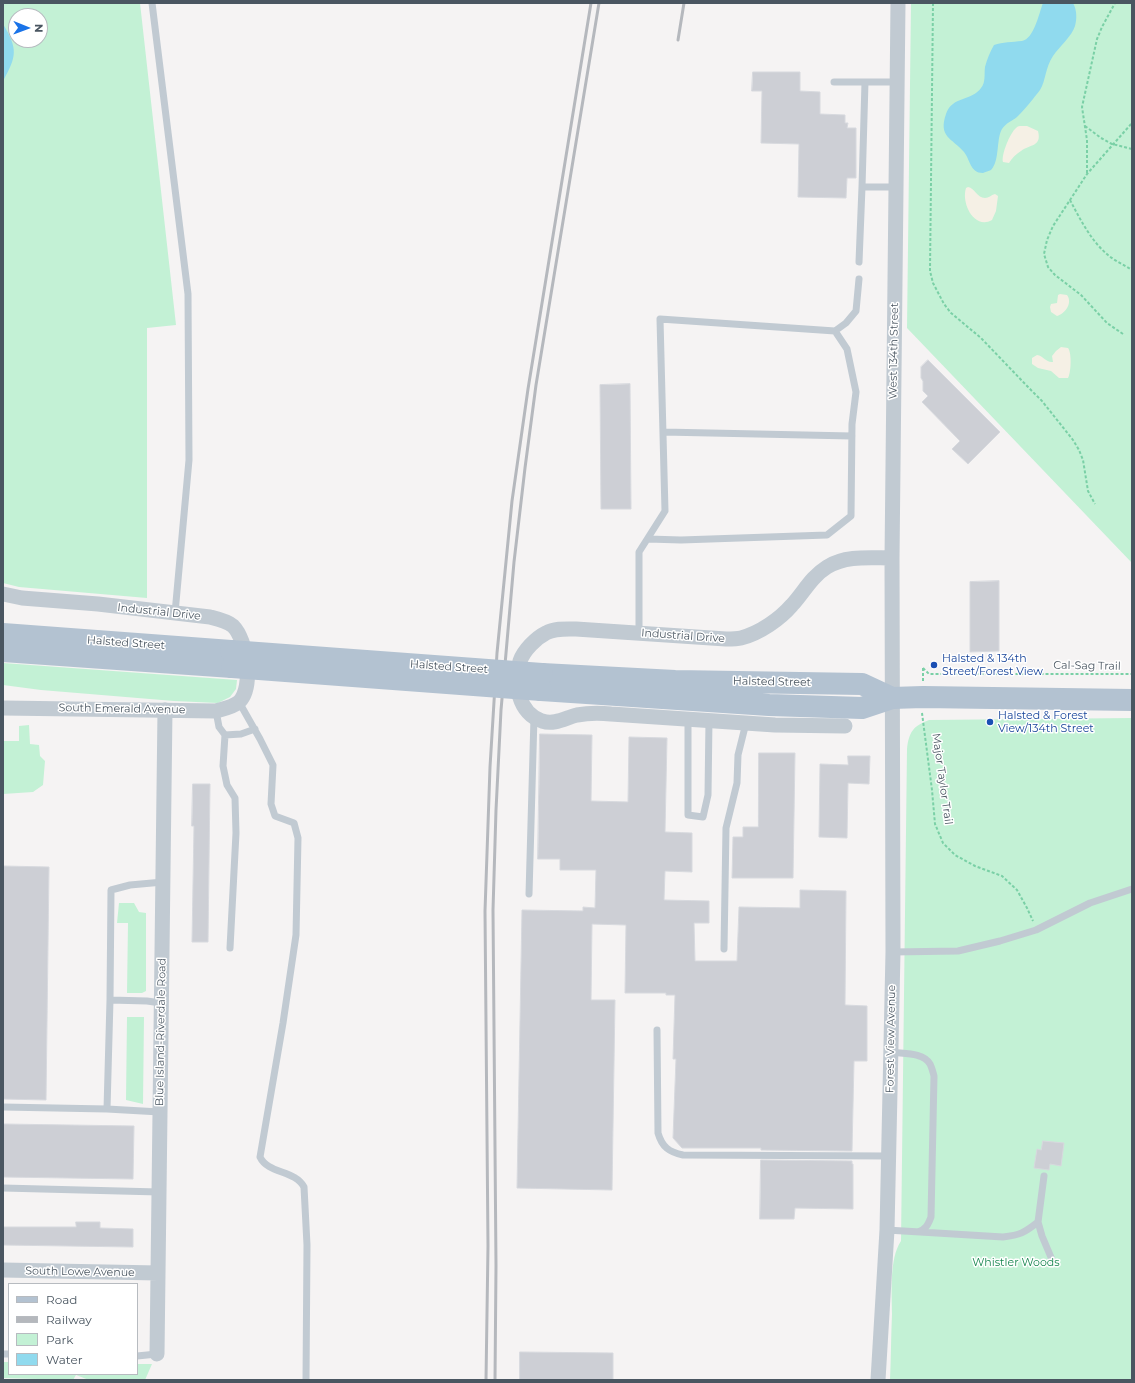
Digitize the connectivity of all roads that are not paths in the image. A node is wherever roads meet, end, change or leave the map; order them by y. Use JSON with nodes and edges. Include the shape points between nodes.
{"nodes":[{"id":1,"x":152,"y":3,"type":"edge"},
{"id":2,"x":898,"y":3,"type":"edge"},
{"id":3,"x":834,"y":82,"type":"dead end"},
{"id":4,"x":865,"y":82,"type":"junction"},
{"id":5,"x":897,"y":82,"type":"junction"},
{"id":6,"x":862,"y":187,"type":"junction"},
{"id":7,"x":896,"y":187,"type":"junction"},
{"id":8,"x":859,"y":262,"type":"dead end"},
{"id":9,"x":859,"y":279,"type":"dead end"},
{"id":10,"x":835,"y":331,"type":"junction"},
{"id":11,"x":663,"y":432,"type":"junction"},
{"id":12,"x":852,"y":436,"type":"junction"},
{"id":13,"x":648,"y":539,"type":"junction"},
{"id":14,"x":892,"y":558,"type":"junction"},
{"id":15,"x":3,"y":594,"type":"edge"},
{"id":16,"x":175,"y":614,"type":"junction"},
{"id":17,"x":639,"y":633,"type":"junction"},
{"id":18,"x":3,"y":634,"type":"edge"},
{"id":19,"x":3,"y":651,"type":"edge"},
{"id":20,"x":231,"y":659,"type":"junction"},
{"id":21,"x":892,"y":698,"type":"junction"},
{"id":22,"x":1132,"y":700,"type":"edge"},
{"id":23,"x":239,"y":702,"type":"junction"},
{"id":24,"x":3,"y":708,"type":"edge"},
{"id":25,"x":165,"y":710,"type":"junction"},
{"id":26,"x":216,"y":711,"type":"junction"},
{"id":27,"x":534,"y":717,"type":"junction"},
{"id":28,"x":688,"y":719,"type":"junction"},
{"id":29,"x":709,"y":720,"type":"junction"},
{"id":30,"x":746,"y":723,"type":"junction"},
{"id":31,"x":845,"y":726,"type":"dead end"},
{"id":32,"x":255,"y":729,"type":"junction"},
{"id":33,"x":225,"y":735,"type":"junction"},
{"id":34,"x":163,"y":882,"type":"junction"},
{"id":35,"x":1132,"y":889,"type":"edge"},
{"id":36,"x":529,"y":894,"type":"dead end"},
{"id":37,"x":230,"y":948,"type":"dead end"},
{"id":38,"x":724,"y":949,"type":"dead end"},
{"id":39,"x":893,"y":952,"type":"junction"},
{"id":40,"x":110,"y":1000,"type":"junction"},
{"id":41,"x":161,"y":1003,"type":"junction"},
{"id":42,"x":657,"y":1030,"type":"dead end"},
{"id":43,"x":891,"y":1052,"type":"junction"},
{"id":44,"x":3,"y":1107,"type":"edge"},
{"id":45,"x":107,"y":1109,"type":"junction"},
{"id":46,"x":160,"y":1112,"type":"junction"},
{"id":47,"x":889,"y":1156,"type":"junction"},
{"id":48,"x":1044,"y":1176,"type":"dead end"},
{"id":49,"x":3,"y":1188,"type":"edge"},
{"id":50,"x":159,"y":1192,"type":"junction"},
{"id":51,"x":1038,"y":1222,"type":"junction"},
{"id":52,"x":887,"y":1230,"type":"junction"},
{"id":53,"x":918,"y":1232,"type":"junction"},
{"id":54,"x":1053,"y":1262,"type":"dead end"},
{"id":55,"x":3,"y":1270,"type":"edge"},
{"id":56,"x":158,"y":1273,"type":"junction"},
{"id":57,"x":157,"y":1354,"type":"joint"},
{"id":58,"x":138,"y":1356,"type":"edge"},
{"id":59,"x":306,"y":1380,"type":"edge"},
{"id":60,"x":878,"y":1380,"type":"edge"}],
"edges":[{"from":1,"to":16,"type":"lane","via":[[188,294],[189,460]]},
{"from":2,"to":5,"type":"street","name":"West 134th Street"},
{"from":3,"to":4,"type":"lane"},
{"from":4,"to":5,"type":"lane"},
{"from":4,"to":6,"type":"lane"},
{"from":5,"to":7,"type":"street","name":"West 134th Street"},
{"from":6,"to":7,"type":"lane"},
{"from":6,"to":8,"type":"lane"},
{"from":7,"to":14,"type":"street","name":"West 134th Street"},
{"from":9,"to":10,"type":"lane","via":[[856,310],[846,323]]},
{"from":10,"to":11,"type":"lane","via":[[660,318]]},
{"from":10,"to":12,"type":"lane","via":[[847,349],[856,392]]},
{"from":11,"to":12,"type":"lane"},
{"from":11,"to":13,"type":"lane","via":[[665,511]]},
{"from":12,"to":13,"type":"lane","via":[[851,516],[827,535]]},
{"from":13,"to":17,"type":"lane","via":[[639,552]]},
{"from":14,"to":17,"type":"street","name":"Industrial Drive","via":[[845,560],[827,567],[810,581],[779,618],[741,638]]},
{"from":14,"to":21,"type":"street","name":"West 134th Street"},
{"from":15,"to":16,"type":"street","name":"Industrial Drive"},
{"from":16,"to":23,"type":"street","name":"Industrial Drive","via":[[215,618],[233,626],[245,649],[247,668],[246,689]]},
{"from":17,"to":27,"type":"street","name":"Industrial Drive","via":[[562,629],[548,632],[538,638],[520,661],[518,676],[521,702]]},
{"from":18,"to":20,"type":"main road","name":"Halsted Street"},
{"from":19,"to":20,"type":"main road","name":"Halsted Street"},
{"from":20,"to":21,"type":"main road","name":"Halsted Street","bridge":true,"via":[[542,682],[769,705],[862,708]]},
{"from":21,"to":22,"type":"main road","name":"Halsted Street"},
{"from":21,"to":39,"type":"street","name":"Forest View Avenue"},
{"from":23,"to":26,"type":"street","name":"South Emerald Avenue"},
{"from":23,"to":32,"type":"lane"},
{"from":24,"to":25,"type":"street","name":"South Emerald Avenue"},
{"from":25,"to":26,"type":"street","name":"South Emerald Avenue"},
{"from":25,"to":34,"type":"street","name":"Blue Island-Riverdale Road"},
{"from":26,"to":33,"type":"lane","via":[[219,727]]},
{"from":27,"to":28,"type":"street","via":[[554,722],[592,713]]},
{"from":27,"to":36,"type":"lane"},
{"from":28,"to":29,"type":"street"},
{"from":28,"to":29,"type":"lane","via":[[688,815],[703,817],[708,795]]},
{"from":29,"to":30,"type":"street"},
{"from":30,"to":31,"type":"street"},
{"from":30,"to":38,"type":"lane","via":[[738,756],[737,783],[726,828]]},
{"from":32,"to":33,"type":"lane","via":[[241,734]]},
{"from":32,"to":59,"type":"lane","via":[[273,765],[271,804],[275,816],[294,823],[298,838],[296,935],[260,1157],[269,1167],[298,1179],[304,1187],[307,1245]]},
{"from":33,"to":37,"type":"lane","via":[[223,766],[227,785],[234,798],[236,833]]},
{"from":34,"to":40,"type":"lane","via":[[130,885],[111,890]]},
{"from":34,"to":41,"type":"street","name":"Blue Island-Riverdale Road"},
{"from":35,"to":39,"type":"lane","via":[[1090,903],[1036,930],[1000,942],[958,951]]},
{"from":39,"to":43,"type":"street","name":"Forest View Avenue"},
{"from":40,"to":41,"type":"lane"},
{"from":40,"to":45,"type":"lane"},
{"from":41,"to":46,"type":"street","name":"Blue Island-Riverdale Road"},
{"from":42,"to":47,"type":"lane","via":[[658,1133],[664,1147],[669,1150],[683,1155]]},
{"from":43,"to":47,"type":"street","name":"Forest View Avenue"},
{"from":43,"to":53,"type":"lane","via":[[927,1060],[934,1076],[930,1217],[925,1229]]},
{"from":44,"to":45,"type":"lane"},
{"from":45,"to":46,"type":"lane"},
{"from":46,"to":50,"type":"street","name":"Blue Island-Riverdale Road"},
{"from":47,"to":52,"type":"street","name":"Forest View Avenue"},
{"from":48,"to":51,"type":"lane"},
{"from":49,"to":50,"type":"lane"},
{"from":50,"to":56,"type":"street","name":"Blue Island-Riverdale Road"},
{"from":51,"to":53,"type":"lane","via":[[1016,1236]]},
{"from":51,"to":54,"type":"lane"},
{"from":52,"to":53,"type":"lane"},
{"from":52,"to":60,"type":"street","name":"Forest View Avenue"},
{"from":55,"to":56,"type":"street","name":"South Lowe Avenue"},
{"from":56,"to":57,"type":"street","name":"Blue Island-Riverdale Road"},
{"from":57,"to":58,"type":"lane"}]}
